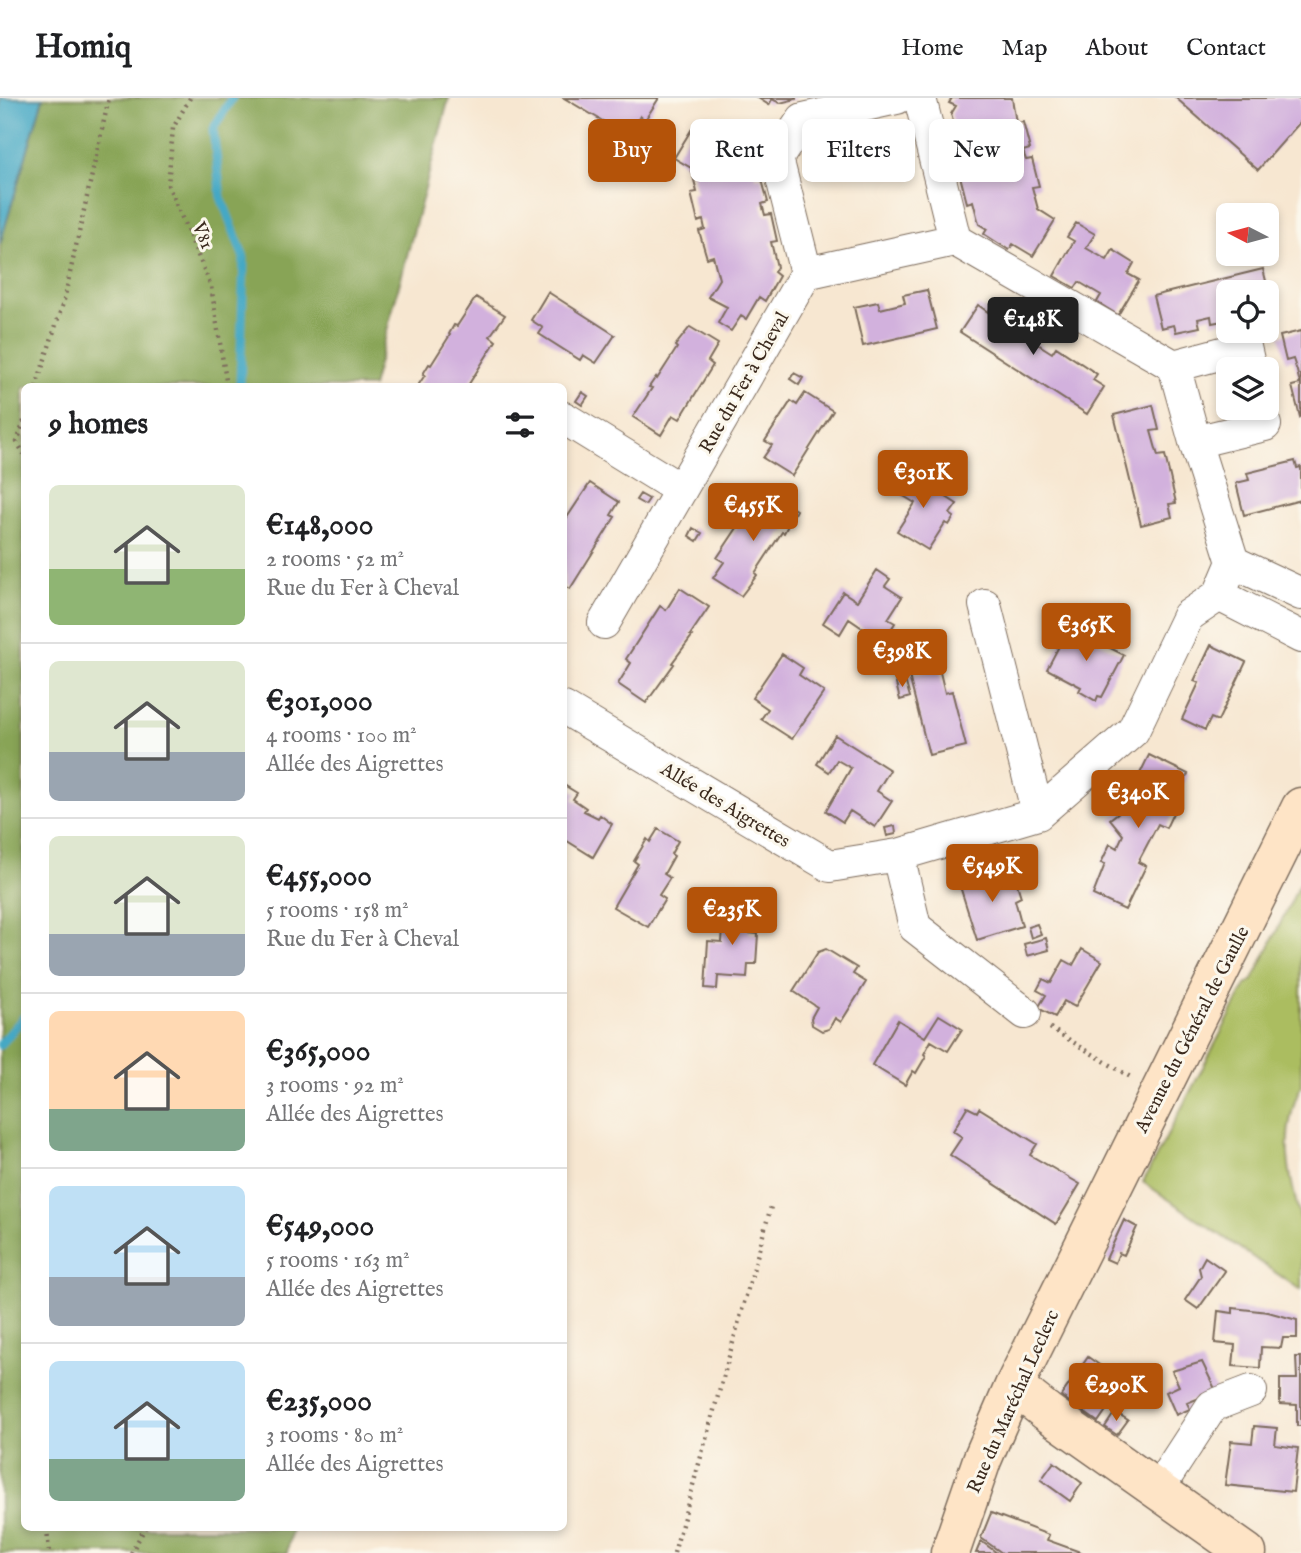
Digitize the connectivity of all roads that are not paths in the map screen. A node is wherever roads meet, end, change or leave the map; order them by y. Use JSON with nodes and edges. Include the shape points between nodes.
{"nodes":[{"id":1,"x":897,"y":98,"type":"edge"},
{"id":2,"x":920,"y":98,"type":"edge"},
{"id":3,"x":955,"y":240,"type":"junction"},
{"id":4,"x":806,"y":273,"type":"junction"},
{"id":5,"x":1247,"y":357,"type":"edge"},
{"id":6,"x":1174,"y":366,"type":"junction"},
{"id":7,"x":567,"y":420,"type":"edge"},
{"id":8,"x":1264,"y":420,"type":"edge"},
{"id":9,"x":1195,"y":442,"type":"junction"},
{"id":10,"x":681,"y":490,"type":"junction"},
{"id":11,"x":1233,"y":562,"type":"junction"},
{"id":12,"x":1301,"y":594,"type":"edge"},
{"id":13,"x":1219,"y":595,"type":"junction"},
{"id":14,"x":985,"y":605,"type":"dead end"},
{"id":15,"x":604,"y":622,"type":"dead end"},
{"id":16,"x":1301,"y":636,"type":"edge"},
{"id":17,"x":567,"y":710,"type":"edge"},
{"id":18,"x":1301,"y":807,"type":"edge"},
{"id":19,"x":1038,"y":814,"type":"junction"},
{"id":20,"x":898,"y":855,"type":"junction"},
{"id":21,"x":1025,"y":1013,"type":"road end"},
{"id":22,"x":1080,"y":1251,"type":"joint"},
{"id":23,"x":1014,"y":1386,"type":"junction"},
{"id":24,"x":1251,"y":1391,"type":"dead end"},
{"id":25,"x":1158,"y":1489,"type":"junction"},
{"id":26,"x":950,"y":1553,"type":"edge"},
{"id":27,"x":1247,"y":1553,"type":"edge"}],
"edges":[{"from":1,"to":4,"type":"street","via":[[803,119],[777,158]]},
{"from":2,"to":3,"type":"street"},
{"from":3,"to":4,"type":"street"},
{"from":3,"to":6,"type":"street"},
{"from":4,"to":10,"type":"street","name":"Rue du Fer à Cheval"},
{"from":5,"to":6,"type":"street","via":[[1245,347]]},
{"from":6,"to":9,"type":"street"},
{"from":7,"to":10,"type":"street"},
{"from":8,"to":9,"type":"street","via":[[1265,425]]},
{"from":9,"to":11,"type":"street"},
{"from":10,"to":15,"type":"street","name":"Rue du Fer à Cheval"},
{"from":11,"to":12,"type":"street"},
{"from":11,"to":13,"type":"street"},
{"from":13,"to":16,"type":"street"},
{"from":13,"to":19,"type":"street","name":"Allée des Aigrettes","via":[[1188,615],[1133,731]]},
{"from":14,"to":19,"type":"street"},
{"from":17,"to":20,"type":"street","name":"Allée des Aigrettes","via":[[830,866]]},
{"from":18,"to":22,"type":"street","name":"Avenue du Général de Gaulle"},
{"from":19,"to":20,"type":"street","name":"Allée des Aigrettes"},
{"from":20,"to":21,"type":"street","via":[[915,927]]},
{"from":22,"to":23,"type":"street","name":"Rue du Maréchal Leclerc"},
{"from":23,"to":25,"type":"street"},
{"from":23,"to":26,"type":"street","name":"Rue du Maréchal Leclerc"},
{"from":24,"to":25,"type":"street","via":[[1212,1406]]},
{"from":25,"to":27,"type":"street"}]}
